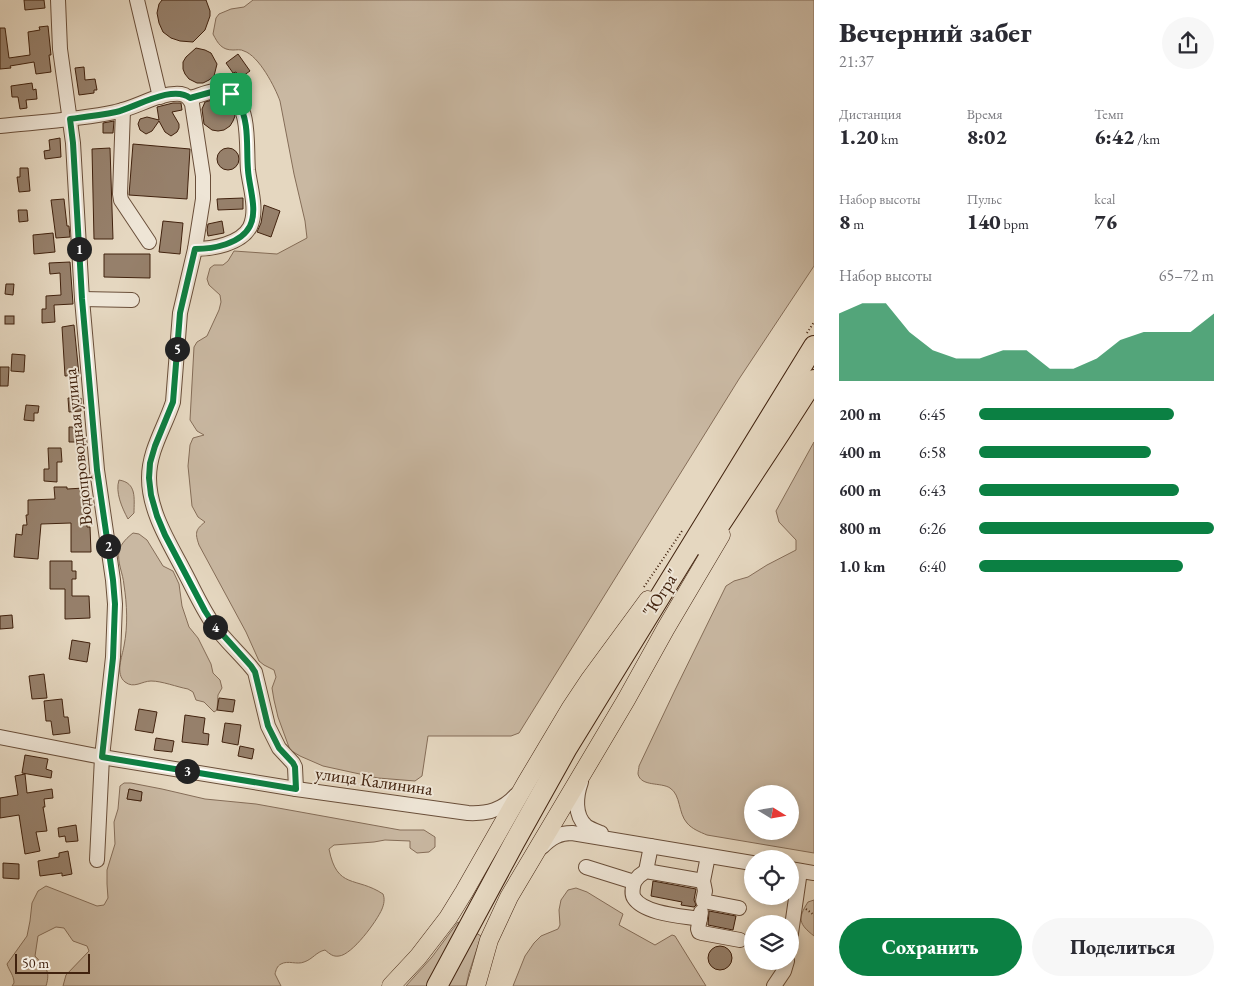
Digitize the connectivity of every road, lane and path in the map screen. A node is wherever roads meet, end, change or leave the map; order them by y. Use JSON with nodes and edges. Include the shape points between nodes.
{"nodes":[{"id":1,"x":58,"y":0,"type":"edge"},
{"id":2,"x":137,"y":0,"type":"edge"},
{"id":3,"x":160,"y":97,"type":"junction"},
{"id":4,"x":190,"y":98,"type":"junction"},
{"id":5,"x":123,"y":110,"type":"junction"},
{"id":6,"x":70,"y":119,"type":"junction"},
{"id":7,"x":0,"y":126,"type":"edge"},
{"id":8,"x":149,"y":242,"type":"dead end"},
{"id":9,"x":195,"y":249,"type":"junction"},
{"id":10,"x":82,"y":299,"type":"junction"},
{"id":11,"x":132,"y":300,"type":"dead end"},
{"id":12,"x":814,"y":346,"type":"edge"},
{"id":13,"x":814,"y":380,"type":"edge"},
{"id":14,"x":773,"y":428,"type":"junction"},
{"id":15,"x":0,"y":737,"type":"edge"},
{"id":16,"x":102,"y":757,"type":"junction"},
{"id":17,"x":587,"y":764,"type":"junction"},
{"id":18,"x":526,"y":782,"type":"junction"},
{"id":19,"x":296,"y":789,"type":"junction"},
{"id":20,"x":618,"y":840,"type":"junction"},
{"id":21,"x":651,"y":846,"type":"junction"},
{"id":22,"x":532,"y":856,"type":"junction"},
{"id":23,"x":708,"y":856,"type":"junction"},
{"id":24,"x":97,"y":860,"type":"dead end"},
{"id":25,"x":744,"y":862,"type":"edge"},
{"id":26,"x":586,"y":867,"type":"dead end"},
{"id":27,"x":646,"y":871,"type":"junction"},
{"id":28,"x":801,"y":871,"type":"edge"},
{"id":29,"x":703,"y":880,"type":"junction"},
{"id":30,"x":634,"y":882,"type":"junction"},
{"id":31,"x":703,"y":901,"type":"junction"},
{"id":32,"x":739,"y":908,"type":"dead end"},
{"id":33,"x":804,"y":908,"type":"dead end"},
{"id":34,"x":794,"y":915,"type":"edge"},
{"id":35,"x":814,"y":915,"type":"edge"},
{"id":36,"x":700,"y":919,"type":"junction"},
{"id":37,"x":740,"y":940,"type":"dead end"},
{"id":38,"x":784,"y":970,"type":"edge"},
{"id":39,"x":391,"y":986,"type":"edge"},
{"id":40,"x":437,"y":986,"type":"edge"},
{"id":41,"x":476,"y":986,"type":"edge"},
{"id":42,"x":774,"y":986,"type":"edge"}],
"edges":[{"from":1,"to":6,"type":"street","name":"Водопроводная улица","via":[[60,49]]},
{"from":2,"to":3,"type":"street"},
{"from":3,"to":4,"type":"street","via":[[182,94]]},
{"from":3,"to":5,"type":"street"},
{"from":4,"to":9,"type":"street","via":[[203,189]]},
{"from":4,"to":9,"type":"street","via":[[219,90],[237,99],[246,130],[253,210],[250,227],[236,239]]},
{"from":5,"to":6,"type":"street"},
{"from":5,"to":8,"type":"street","via":[[121,200]]},
{"from":6,"to":7,"type":"street"},
{"from":6,"to":10,"type":"street","name":"Водопроводная улица"},
{"from":9,"to":19,"type":"street","via":[[180,313],[173,402],[150,463],[151,495],[165,535],[205,611],[255,672],[268,726],[279,748],[295,767]]},
{"from":10,"to":11,"type":"street"},
{"from":10,"to":16,"type":"street","name":"Водопроводная улица","via":[[97,470],[115,604],[113,658]]},
{"from":12,"to":14,"type":"highway","name":"\"Югра\""},
{"from":13,"to":14,"type":"highway","name":"\"Югра\""},
{"from":14,"to":17,"type":"main road","via":[[666,628]]},
{"from":14,"to":18,"type":"main road","via":[[590,680]]},
{"from":14,"to":40,"type":"highway","name":"\"Югра\"","via":[[567,748]]},
{"from":15,"to":16,"type":"street","name":"улица Калинина"},
{"from":16,"to":19,"type":"street","name":"улица Калинина"},
{"from":16,"to":24,"type":"street","name":"Водопроводная улица"},
{"from":17,"to":20,"type":"street","via":[[578,789],[579,814],[586,826]]},
{"from":17,"to":22,"type":"main road"},
{"from":18,"to":19,"type":"street","name":"улица Калинина","via":[[504,806],[477,813]]},
{"from":18,"to":39,"type":"main road","via":[[448,918],[418,958]]},
{"from":20,"to":21,"type":"street"},
{"from":20,"to":22,"type":"street","via":[[566,833],[549,840]]},
{"from":21,"to":23,"type":"street"},
{"from":21,"to":27,"type":"street"},
{"from":22,"to":41,"type":"main road","via":[[489,940]]},
{"from":23,"to":25,"type":"street"},
{"from":23,"to":29,"type":"street"},
{"from":26,"to":30,"type":"street"},
{"from":27,"to":29,"type":"street"},
{"from":27,"to":30,"type":"street"},
{"from":28,"to":34,"type":"street"},
{"from":29,"to":31,"type":"street"},
{"from":30,"to":36,"type":"street","via":[[634,898],[642,904],[660,913]]},
{"from":31,"to":32,"type":"street"},
{"from":31,"to":36,"type":"street"},
{"from":33,"to":35,"type":"path"},
{"from":36,"to":37,"type":"street","via":[[698,929],[702,934]]},
{"from":38,"to":42,"type":"street"}]}
